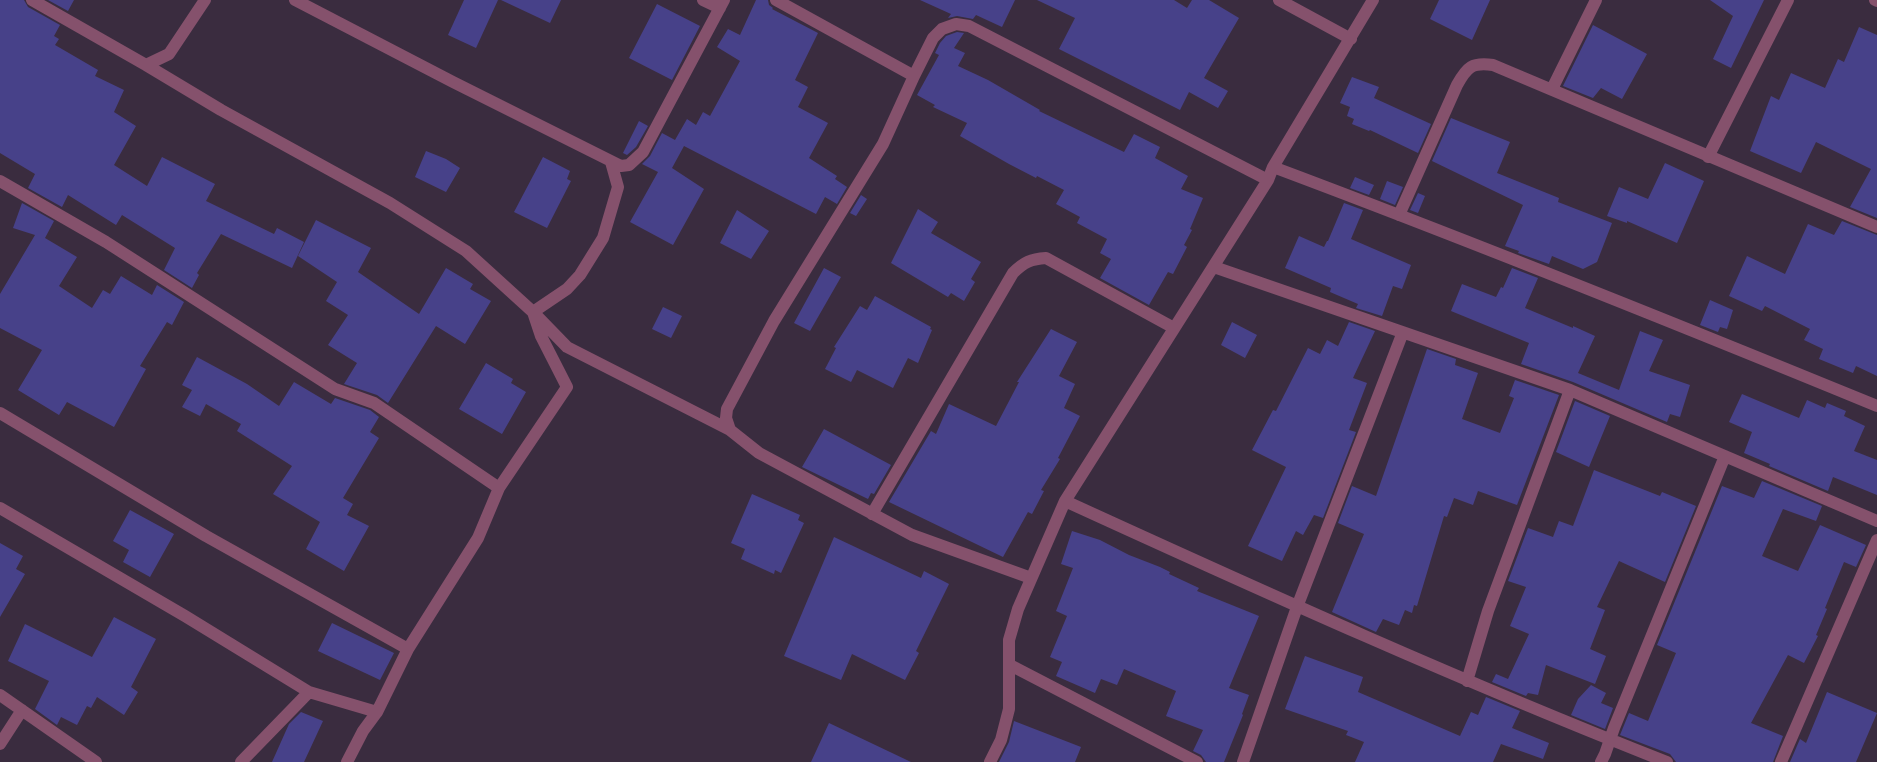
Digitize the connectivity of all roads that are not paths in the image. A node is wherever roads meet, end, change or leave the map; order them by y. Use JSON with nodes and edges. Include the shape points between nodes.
{"nodes":[{"id":1,"x":32,"y":0,"type":"edge"},
{"id":2,"x":205,"y":0,"type":"edge"},
{"id":3,"x":295,"y":0,"type":"edge"},
{"id":4,"x":703,"y":0,"type":"edge"},
{"id":5,"x":776,"y":0,"type":"edge"},
{"id":6,"x":1279,"y":0,"type":"edge"},
{"id":7,"x":1373,"y":0,"type":"edge"},
{"id":8,"x":1596,"y":0,"type":"edge"},
{"id":9,"x":1788,"y":0,"type":"edge"},
{"id":10,"x":722,"y":4,"type":"edge"},
{"id":11,"x":1351,"y":39,"type":"junction"},
{"id":12,"x":146,"y":65,"type":"junction"},
{"id":13,"x":914,"y":76,"type":"junction"},
{"id":14,"x":1552,"y":89,"type":"junction"},
{"id":15,"x":1708,"y":157,"type":"junction"},
{"id":16,"x":611,"y":162,"type":"junction"},
{"id":17,"x":1273,"y":168,"type":"junction"},
{"id":18,"x":1268,"y":180,"type":"junction"},
{"id":19,"x":0,"y":182,"type":"edge"},
{"id":20,"x":1399,"y":214,"type":"junction"},
{"id":21,"x":1877,"y":227,"type":"edge"},
{"id":22,"x":1214,"y":267,"type":"junction"},
{"id":23,"x":533,"y":312,"type":"junction"},
{"id":24,"x":1174,"y":328,"type":"junction"},
{"id":25,"x":1403,"y":332,"type":"junction"},
{"id":26,"x":1570,"y":390,"type":"junction"},
{"id":27,"x":1877,"y":406,"type":"edge"},
{"id":28,"x":0,"y":413,"type":"edge"},
{"id":29,"x":730,"y":430,"type":"junction"},
{"id":30,"x":1725,"y":456,"type":"junction"},
{"id":31,"x":499,"y":488,"type":"junction"},
{"id":32,"x":1065,"y":502,"type":"junction"},
{"id":33,"x":0,"y":508,"type":"edge"},
{"id":34,"x":872,"y":514,"type":"junction"},
{"id":35,"x":1877,"y":521,"type":"edge"},
{"id":36,"x":1877,"y":540,"type":"edge"},
{"id":37,"x":1031,"y":578,"type":"junction"},
{"id":38,"x":1297,"y":607,"type":"junction"},
{"id":39,"x":408,"y":649,"type":"junction"},
{"id":40,"x":1010,"y":665,"type":"junction"},
{"id":41,"x":1467,"y":681,"type":"junction"},
{"id":42,"x":309,"y":692,"type":"junction"},
{"id":43,"x":0,"y":695,"type":"edge"},
{"id":44,"x":22,"y":710,"type":"junction"},
{"id":45,"x":377,"y":712,"type":"junction"},
{"id":46,"x":1610,"y":740,"type":"junction"},
{"id":47,"x":0,"y":744,"type":"edge"},
{"id":48,"x":96,"y":762,"type":"edge"},
{"id":49,"x":241,"y":762,"type":"edge"},
{"id":50,"x":347,"y":762,"type":"edge"},
{"id":51,"x":990,"y":762,"type":"edge"},
{"id":52,"x":1197,"y":762,"type":"edge"},
{"id":53,"x":1243,"y":762,"type":"edge"},
{"id":54,"x":1601,"y":762,"type":"edge"},
{"id":55,"x":1666,"y":762,"type":"edge"},
{"id":56,"x":1781,"y":762,"type":"edge"}],
"edges":[{"from":1,"to":12,"type":"street"},
{"from":2,"to":12,"type":"street","via":[[169,54]]},
{"from":3,"to":16,"type":"street"},
{"from":4,"to":10,"type":"street"},
{"from":5,"to":13,"type":"street"},
{"from":6,"to":11,"type":"street"},
{"from":7,"to":11,"type":"street"},
{"from":8,"to":14,"type":"street"},
{"from":9,"to":15,"type":"street"},
{"from":10,"to":16,"type":"street","via":[[643,152],[629,165]]},
{"from":11,"to":17,"type":"street"},
{"from":12,"to":23,"type":"street","via":[[466,251]]},
{"from":13,"to":18,"type":"street","via":[[933,38],[942,29],[956,24],[968,26]]},
{"from":13,"to":29,"type":"street","via":[[883,144],[774,321],[726,409]]},
{"from":14,"to":15,"type":"street"},
{"from":14,"to":20,"type":"street","via":[[1493,65],[1480,63],[1468,68],[1457,85]]},
{"from":15,"to":21,"type":"street"},
{"from":16,"to":23,"type":"street","via":[[618,187],[603,238],[568,289]]},
{"from":17,"to":18,"type":"street"},
{"from":17,"to":20,"type":"street"},
{"from":18,"to":22,"type":"street"},
{"from":19,"to":31,"type":"street","via":[[106,242],[335,389],[374,402]]},
{"from":20,"to":27,"type":"street"},
{"from":22,"to":24,"type":"street"},
{"from":22,"to":25,"type":"street"},
{"from":23,"to":29,"type":"street","via":[[566,347]]},
{"from":23,"to":31,"type":"street","via":[[566,387]]},
{"from":24,"to":32,"type":"street"},
{"from":24,"to":34,"type":"street","via":[[1046,258],[1022,264],[1013,273]]},
{"from":25,"to":26,"type":"street"},
{"from":25,"to":38,"type":"street"},
{"from":26,"to":30,"type":"street"},
{"from":26,"to":41,"type":"street","via":[[1488,611]]},
{"from":28,"to":39,"type":"street","via":[[206,536]]},
{"from":29,"to":34,"type":"street","via":[[759,453]]},
{"from":30,"to":35,"type":"street"},
{"from":30,"to":46,"type":"street"},
{"from":31,"to":39,"type":"street","via":[[478,538]]},
{"from":32,"to":37,"type":"street"},
{"from":32,"to":38,"type":"street"},
{"from":33,"to":42,"type":"street"},
{"from":34,"to":37,"type":"street","via":[[912,535]]},
{"from":36,"to":56,"type":"street"},
{"from":37,"to":40,"type":"street","via":[[1009,640]]},
{"from":38,"to":41,"type":"street"},
{"from":38,"to":53,"type":"street"},
{"from":39,"to":45,"type":"street"},
{"from":40,"to":51,"type":"street","via":[[1009,709],[1001,740]]},
{"from":40,"to":52,"type":"street"},
{"from":41,"to":46,"type":"street"},
{"from":42,"to":45,"type":"street"},
{"from":42,"to":49,"type":"street"},
{"from":43,"to":44,"type":"street"},
{"from":44,"to":47,"type":"street"},
{"from":44,"to":48,"type":"street"},
{"from":45,"to":50,"type":"street"},
{"from":46,"to":54,"type":"street"},
{"from":46,"to":55,"type":"street"}]}
